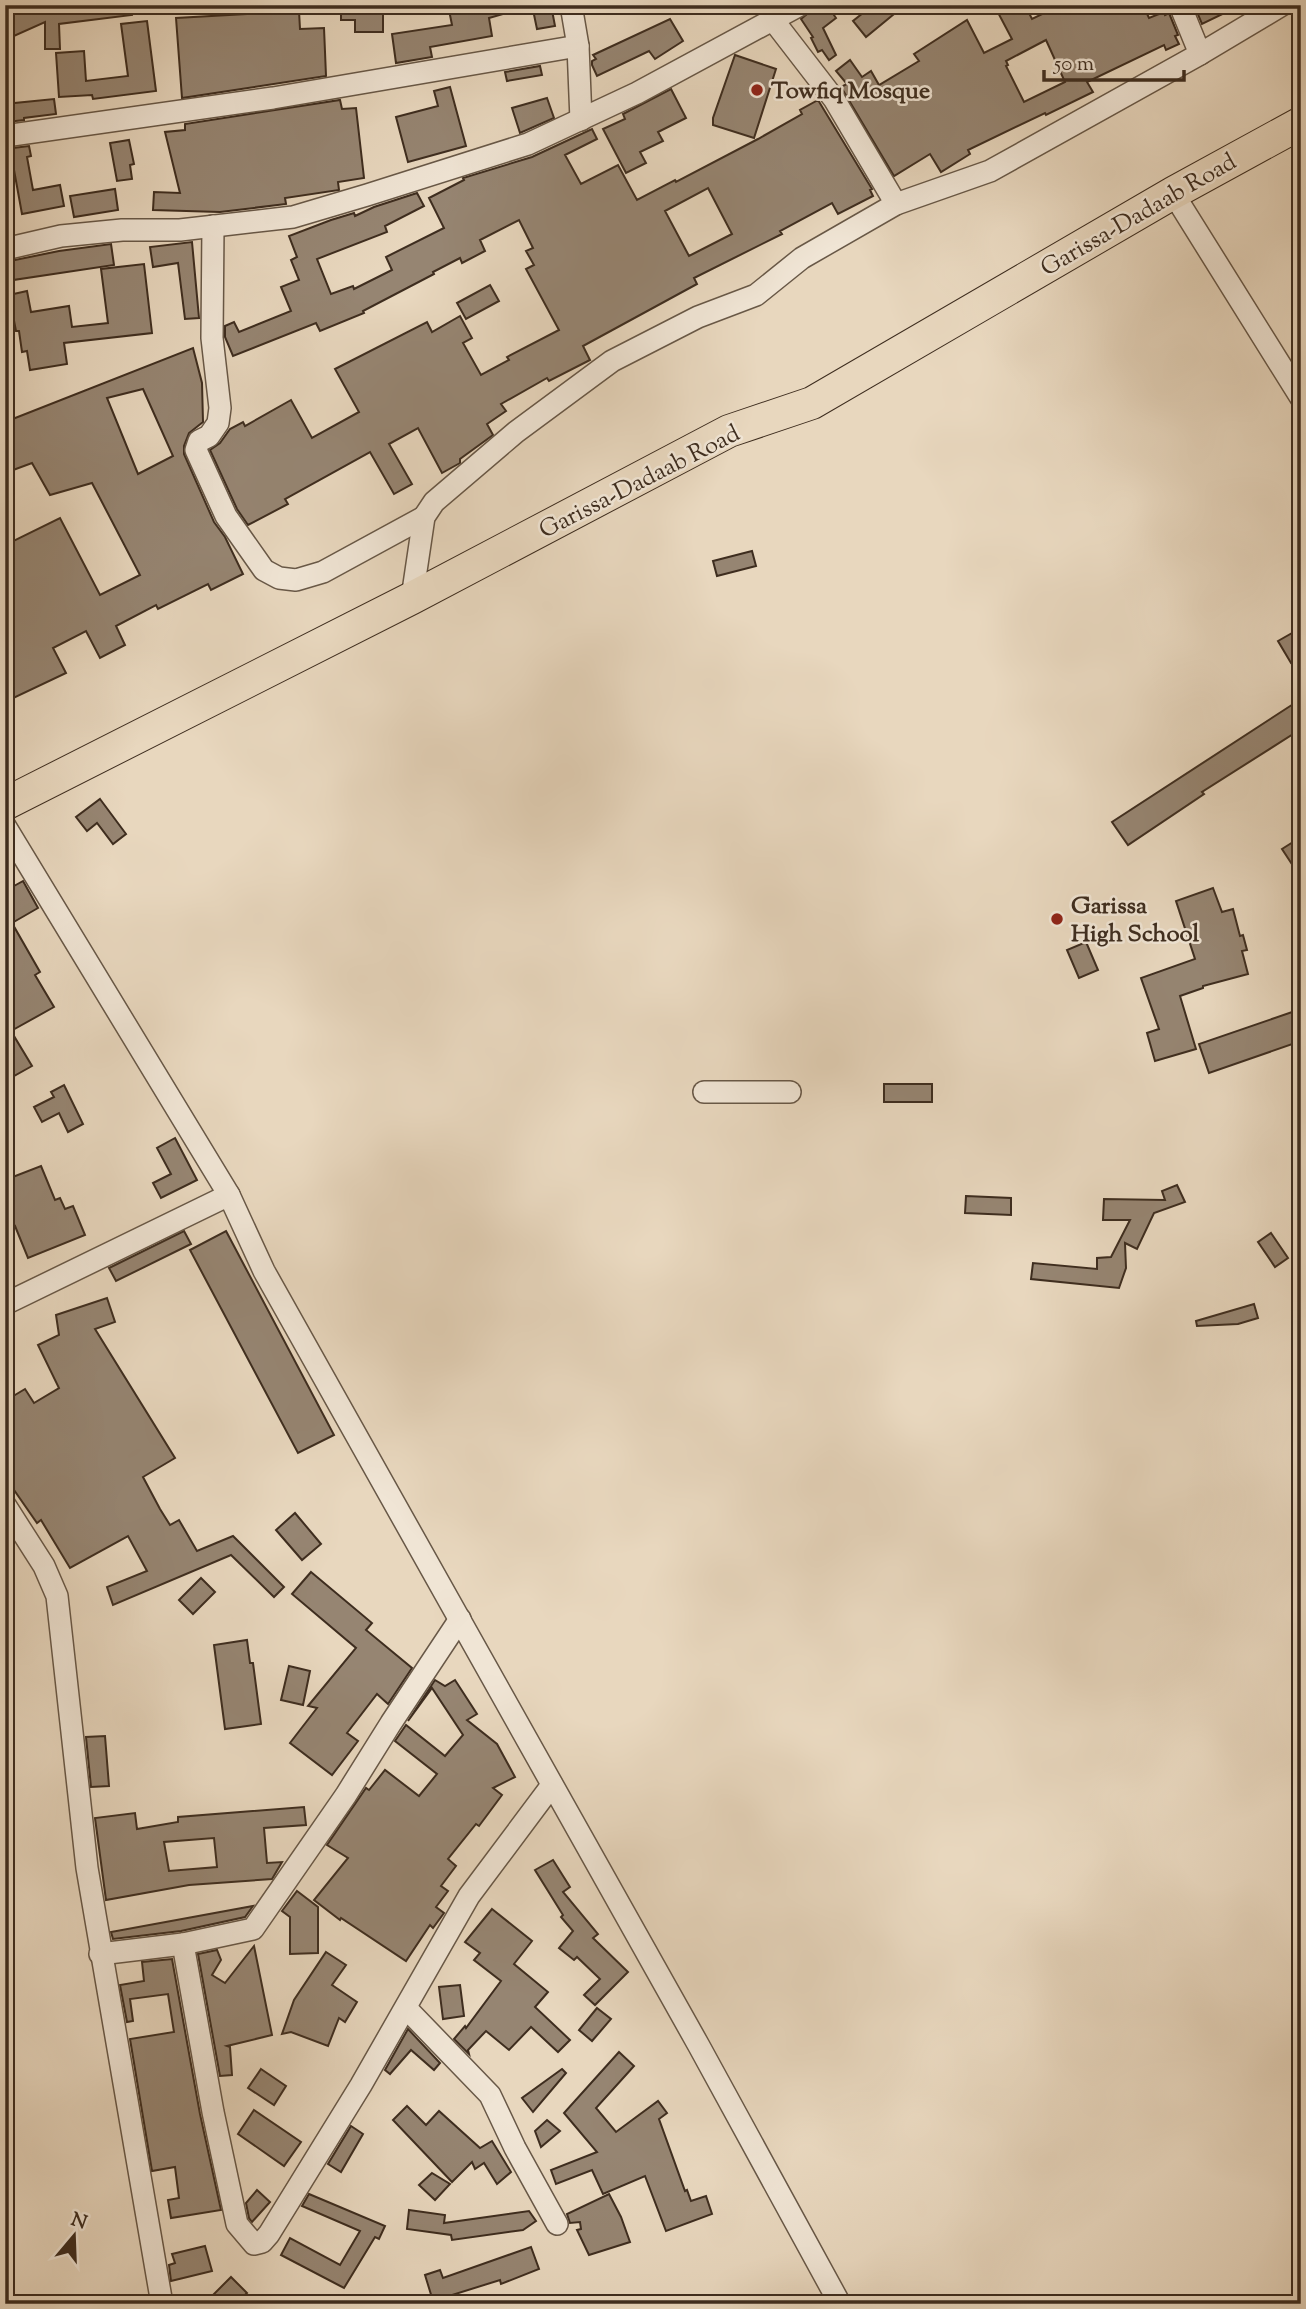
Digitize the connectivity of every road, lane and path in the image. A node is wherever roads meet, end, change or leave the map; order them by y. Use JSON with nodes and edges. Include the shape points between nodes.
{"nodes":[{"id":1,"x":571,"y":5,"type":"edge"},
{"id":2,"x":800,"y":5,"type":"edge"},
{"id":3,"x":1180,"y":5,"type":"edge"},
{"id":4,"x":1282,"y":5,"type":"edge"},
{"id":5,"x":773,"y":20,"type":"junction"},
{"id":6,"x":578,"y":46,"type":"junction"},
{"id":7,"x":1200,"y":54,"type":"junction"},
{"id":8,"x":581,"y":120,"type":"junction"},
{"id":9,"x":1301,"y":123,"type":"edge"},
{"id":10,"x":5,"y":135,"type":"edge"},
{"id":11,"x":1173,"y":193,"type":"junction"},
{"id":12,"x":897,"y":204,"type":"junction"},
{"id":13,"x":213,"y":226,"type":"junction"},
{"id":14,"x":5,"y":249,"type":"edge"},
{"id":15,"x":1301,"y":398,"type":"edge"},
{"id":16,"x":424,"y":517,"type":"junction"},
{"id":17,"x":412,"y":598,"type":"junction"},
{"id":18,"x":5,"y":804,"type":"edge"},
{"id":19,"x":5,"y":826,"type":"edge"},
{"id":20,"x":790,"y":1091,"type":"dead end"},
{"id":21,"x":704,"y":1092,"type":"dead end"},
{"id":22,"x":229,"y":1195,"type":"junction"},
{"id":23,"x":5,"y":1304,"type":"edge"},
{"id":24,"x":5,"y":1505,"type":"edge"},
{"id":25,"x":460,"y":1619,"type":"junction"},
{"id":26,"x":552,"y":1785,"type":"junction"},
{"id":27,"x":183,"y":1944,"type":"junction"},
{"id":28,"x":100,"y":1954,"type":"junction"},
{"id":29,"x":406,"y":2008,"type":"junction"},
{"id":30,"x":557,"y":2224,"type":"dead end"},
{"id":31,"x":162,"y":2304,"type":"edge"},
{"id":32,"x":840,"y":2304,"type":"edge"}],
"edges":[{"from":1,"to":6,"type":"street"},
{"from":2,"to":5,"type":"street"},
{"from":3,"to":7,"type":"street"},
{"from":4,"to":7,"type":"street"},
{"from":5,"to":8,"type":"street"},
{"from":5,"to":12,"type":"street","via":[[834,99]]},
{"from":6,"to":8,"type":"street"},
{"from":6,"to":10,"type":"street","via":[[272,98]]},
{"from":7,"to":12,"type":"street","via":[[990,170]]},
{"from":8,"to":13,"type":"street","via":[[528,144],[293,217]]},
{"from":9,"to":11,"type":"highway","name":"Garissa-Dadaab Road"},
{"from":11,"to":15,"type":"street"},
{"from":11,"to":17,"type":"highway","name":"Garissa-Dadaab Road","via":[[812,404],[729,431]]},
{"from":12,"to":16,"type":"street","via":[[802,258],[756,295],[698,317],[612,361],[516,432],[434,502]]},
{"from":13,"to":14,"type":"street","via":[[61,236]]},
{"from":13,"to":16,"type":"street","via":[[212,338],[220,408],[218,423],[196,450],[226,516],[264,570],[296,580],[323,572]]},
{"from":16,"to":17,"type":"street"},
{"from":17,"to":18,"type":"highway","name":"Garissa-Dadaab Road"},
{"from":19,"to":22,"type":"street"},
{"from":20,"to":21,"type":"street"},
{"from":22,"to":23,"type":"street"},
{"from":22,"to":25,"type":"street","via":[[264,1271]]},
{"from":24,"to":28,"type":"street","via":[[44,1566],[57,1596]]},
{"from":25,"to":26,"type":"street"},
{"from":25,"to":27,"type":"street","via":[[253,1929]]},
{"from":26,"to":29,"type":"street","via":[[469,1896]]},
{"from":26,"to":32,"type":"street"},
{"from":27,"to":28,"type":"street"},
{"from":27,"to":29,"type":"street","via":[[237,2224],[254,2244],[268,2234]]},
{"from":28,"to":31,"type":"street"},
{"from":29,"to":30,"type":"street","via":[[490,2095]]}]}
